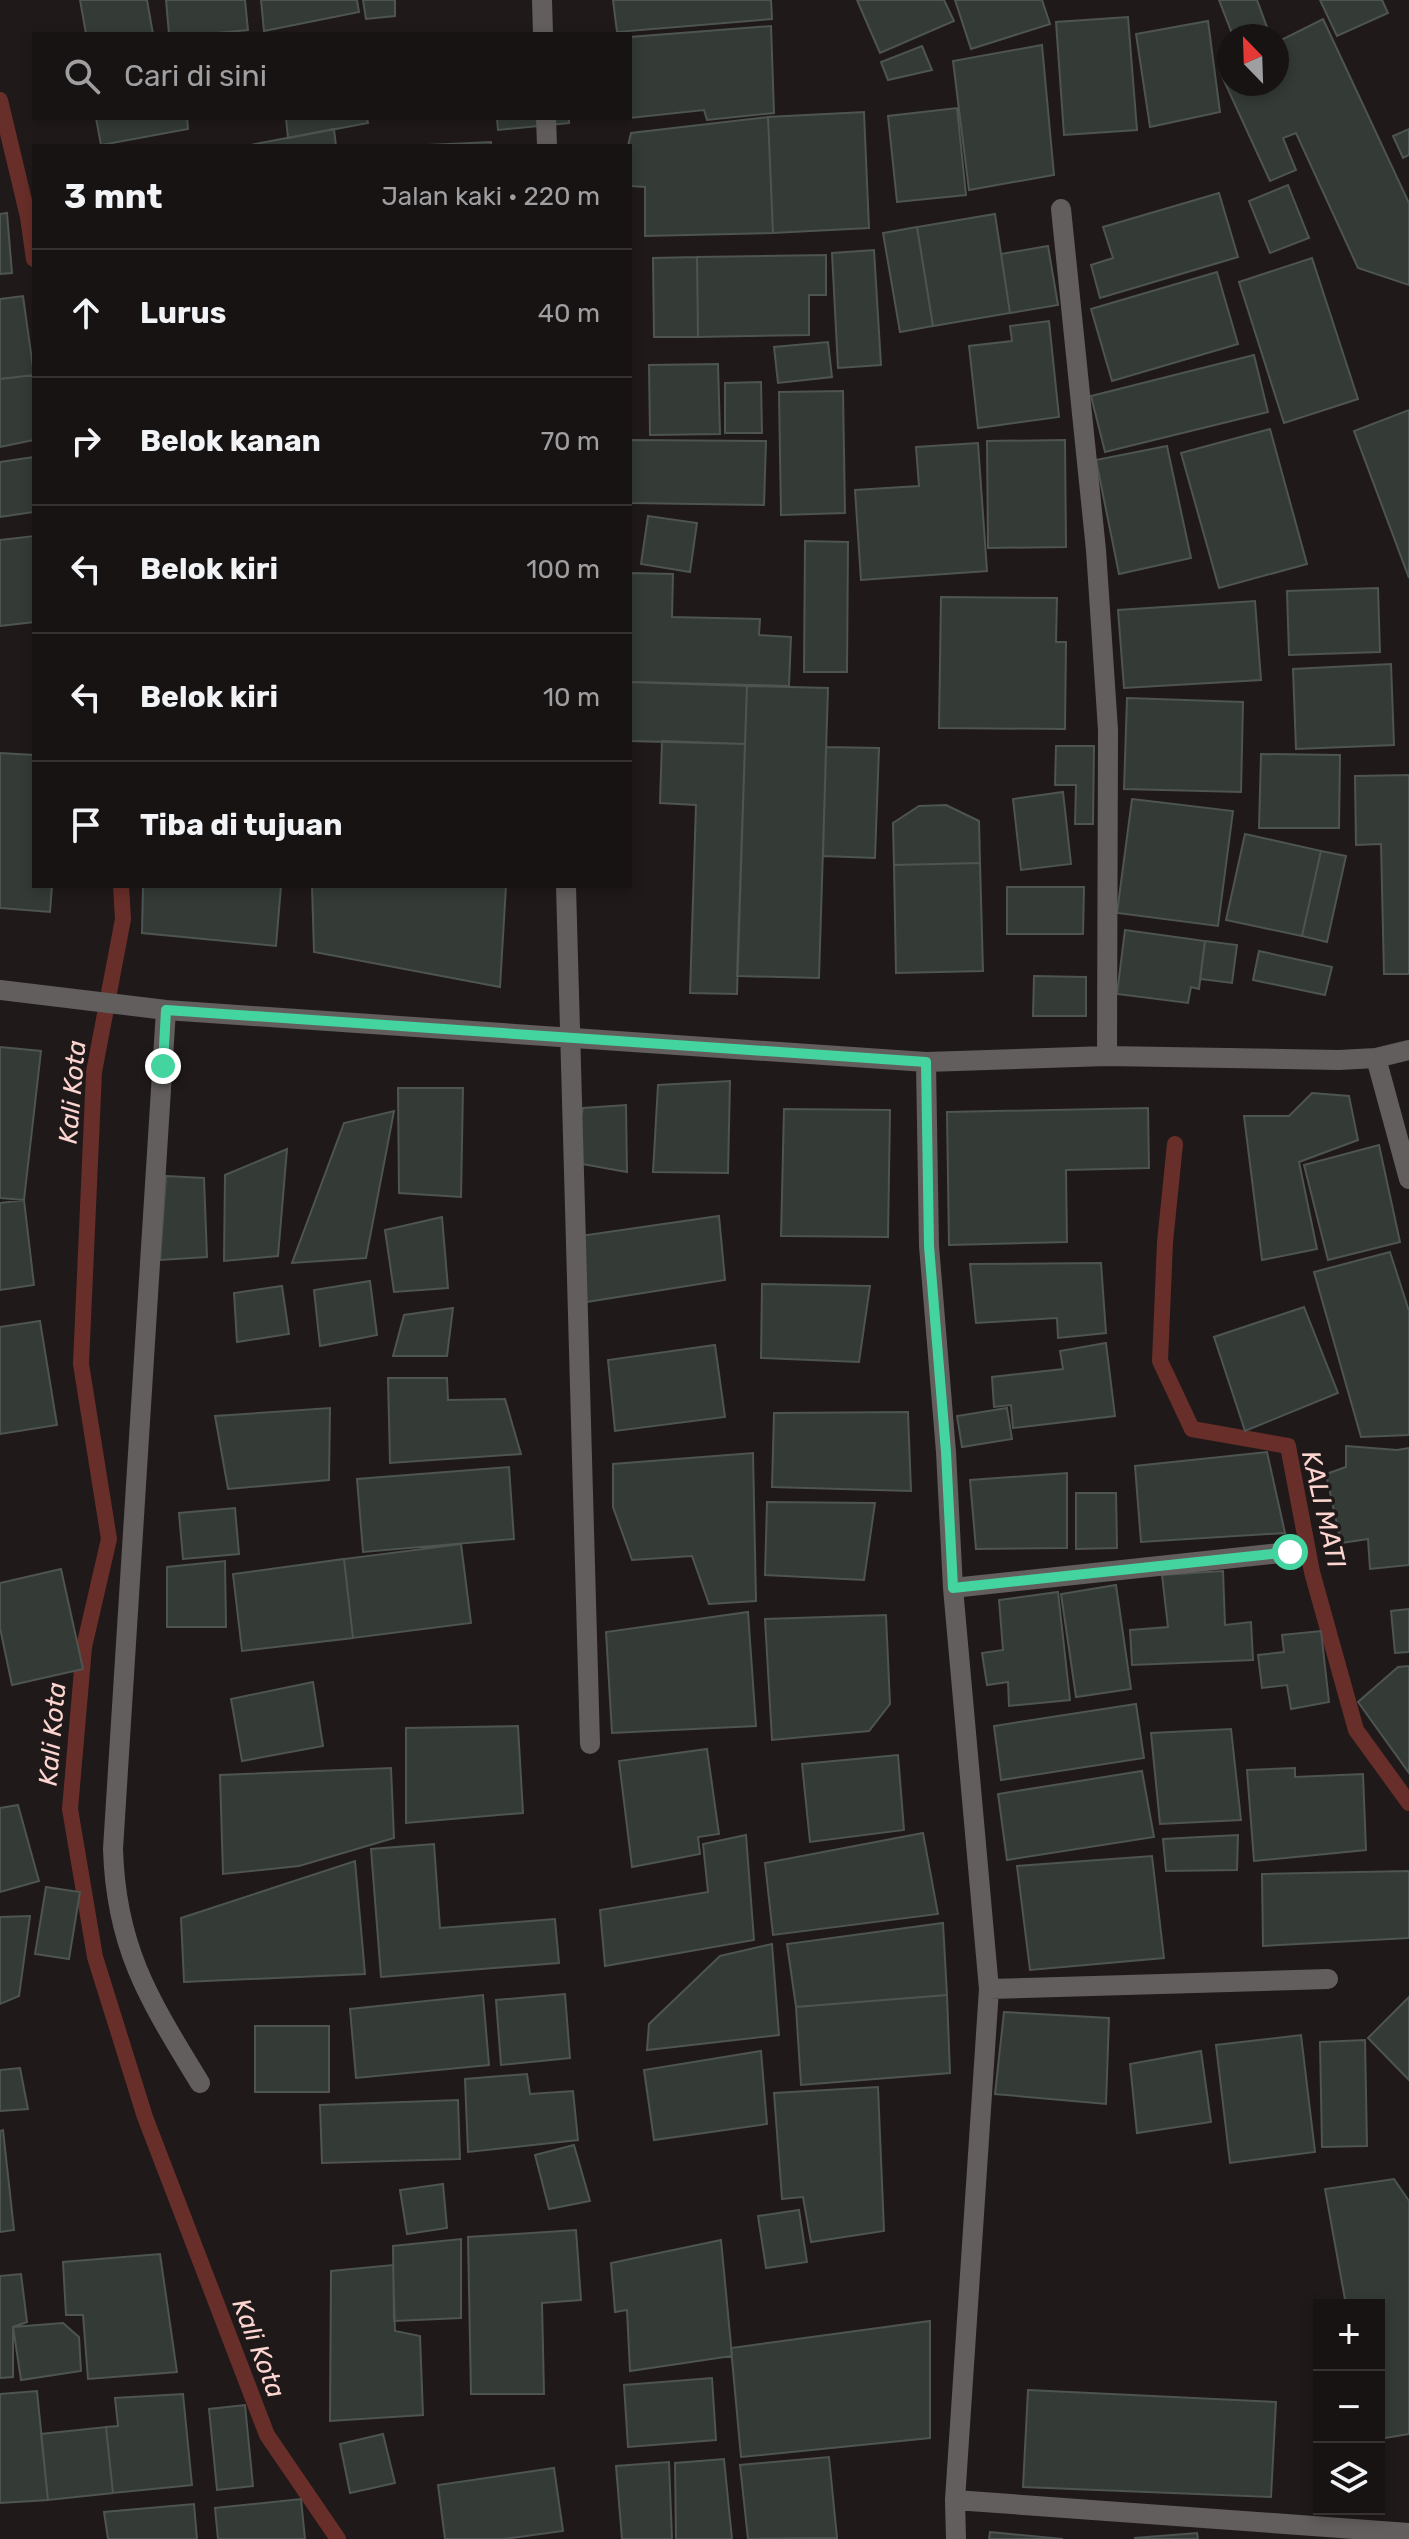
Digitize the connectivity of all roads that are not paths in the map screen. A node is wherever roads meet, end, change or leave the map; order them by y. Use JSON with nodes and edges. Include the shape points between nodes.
{"nodes":[{"id":1,"x":542,"y":0,"type":"edge"},
{"id":2,"x":543,"y":32,"type":"edge"},
{"id":3,"x":546,"y":120,"type":"edge"},
{"id":4,"x":547,"y":144,"type":"edge"},
{"id":5,"x":1061,"y":209,"type":"dead end"},
{"id":6,"x":566,"y":888,"type":"edge"},
{"id":7,"x":0,"y":990,"type":"edge"},
{"id":8,"x":166,"y":1010,"type":"junction"},
{"id":9,"x":571,"y":1036,"type":"junction"},
{"id":10,"x":1409,"y":1050,"type":"edge"},
{"id":11,"x":1107,"y":1056,"type":"junction"},
{"id":12,"x":1376,"y":1058,"type":"junction"},
{"id":13,"x":926,"y":1062,"type":"junction"},
{"id":14,"x":1409,"y":1179,"type":"edge"},
{"id":15,"x":1290,"y":1552,"type":"dead end"},
{"id":16,"x":953,"y":1588,"type":"junction"},
{"id":17,"x":590,"y":1744,"type":"dead end"},
{"id":18,"x":1328,"y":1979,"type":"dead end"},
{"id":19,"x":989,"y":1989,"type":"junction"},
{"id":20,"x":200,"y":2083,"type":"dead end"},
{"id":21,"x":955,"y":2500,"type":"junction"},
{"id":22,"x":1409,"y":2533,"type":"edge"},
{"id":23,"x":956,"y":2539,"type":"edge"}],
"edges":[{"from":1,"to":2,"type":"street"},
{"from":3,"to":4,"type":"street"},
{"from":5,"to":11,"type":"street","via":[[1096,550],[1108,730]]},
{"from":6,"to":9,"type":"street"},
{"from":7,"to":8,"type":"street"},
{"from":8,"to":9,"type":"street"},
{"from":8,"to":20,"type":"street","via":[[114,1887],[121,1926],[139,1974]]},
{"from":9,"to":13,"type":"street"},
{"from":9,"to":17,"type":"street"},
{"from":10,"to":12,"type":"street"},
{"from":11,"to":12,"type":"street"},
{"from":11,"to":13,"type":"street"},
{"from":12,"to":14,"type":"street"},
{"from":13,"to":16,"type":"street","via":[[929,1246]]},
{"from":15,"to":16,"type":"street"},
{"from":16,"to":19,"type":"street"},
{"from":18,"to":19,"type":"street"},
{"from":19,"to":21,"type":"street"},
{"from":21,"to":22,"type":"street"},
{"from":21,"to":23,"type":"street"}]}
